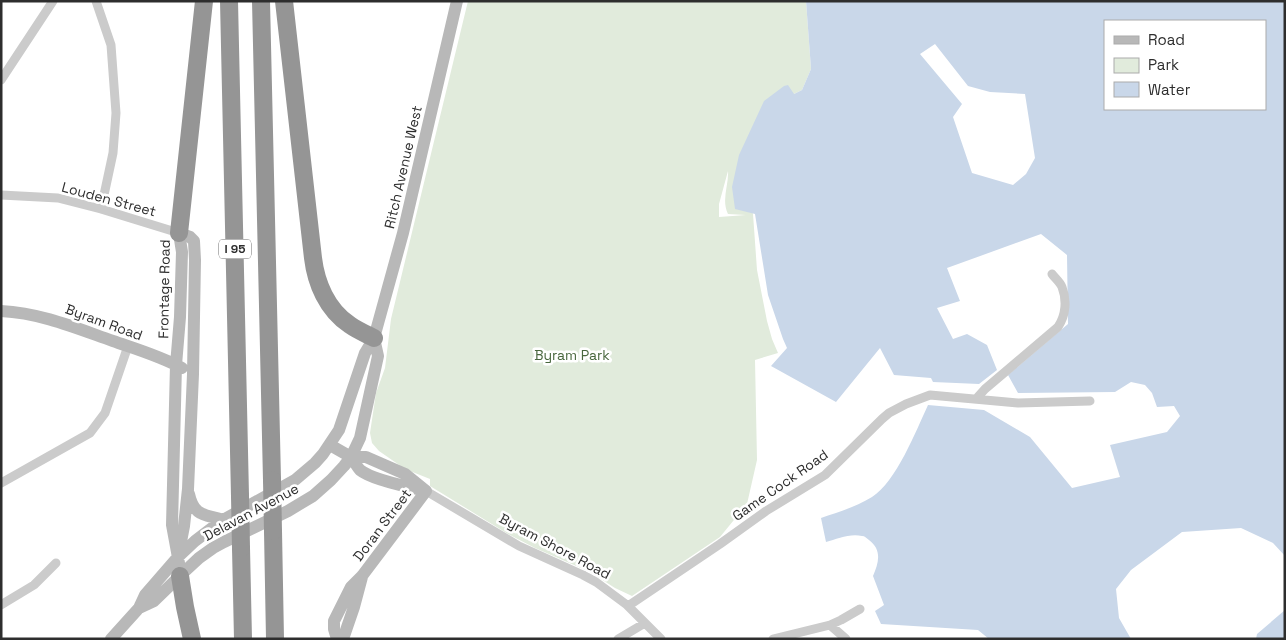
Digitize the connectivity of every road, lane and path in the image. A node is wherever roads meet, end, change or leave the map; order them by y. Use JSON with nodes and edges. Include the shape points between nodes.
{"nodes":[{"id":1,"x":53,"y":1,"type":"edge"},
{"id":2,"x":96,"y":1,"type":"edge"},
{"id":3,"x":204,"y":1,"type":"edge"},
{"id":4,"x":229,"y":1,"type":"edge"},
{"id":5,"x":261,"y":1,"type":"edge"},
{"id":6,"x":284,"y":1,"type":"edge"},
{"id":7,"x":458,"y":1,"type":"edge"},
{"id":8,"x":1,"y":80,"type":"edge"},
{"id":9,"x":1,"y":195,"type":"edge"},
{"id":10,"x":101,"y":210,"type":"junction"},
{"id":11,"x":179,"y":233,"type":"junction"},
{"id":12,"x":1052,"y":274,"type":"dead end"},
{"id":13,"x":1,"y":311,"type":"edge"},
{"id":14,"x":374,"y":338,"type":"junction"},
{"id":15,"x":128,"y":346,"type":"junction"},
{"id":16,"x":176,"y":365,"type":"junction"},
{"id":17,"x":192,"y":374,"type":"junction"},
{"id":18,"x":976,"y":399,"type":"junction"},
{"id":19,"x":1090,"y":401,"type":"dead end"},
{"id":20,"x":330,"y":445,"type":"junction"},
{"id":21,"x":351,"y":457,"type":"junction"},
{"id":22,"x":1,"y":484,"type":"edge"},
{"id":23,"x":188,"y":489,"type":"junction"},
{"id":24,"x":426,"y":491,"type":"junction"},
{"id":25,"x":223,"y":520,"type":"junction"},
{"id":26,"x":178,"y":556,"type":"junction"},
{"id":27,"x":56,"y":563,"type":"dead end"},
{"id":28,"x":180,"y":576,"type":"junction"},
{"id":29,"x":362,"y":576,"type":"junction"},
{"id":30,"x":1,"y":605,"type":"edge"},
{"id":31,"x":628,"y":606,"type":"junction"},
{"id":32,"x":139,"y":608,"type":"junction"},
{"id":33,"x":860,"y":609,"type":"dead end"},
{"id":34,"x":645,"y":623,"type":"junction"},
{"id":35,"x":830,"y":625,"type":"junction"},
{"id":36,"x":111,"y":639,"type":"edge"},
{"id":37,"x":192,"y":639,"type":"edge"},
{"id":38,"x":243,"y":639,"type":"edge"},
{"id":39,"x":275,"y":639,"type":"edge"},
{"id":40,"x":337,"y":639,"type":"edge"},
{"id":41,"x":343,"y":639,"type":"edge"},
{"id":42,"x":618,"y":639,"type":"edge"},
{"id":43,"x":661,"y":639,"type":"edge"},
{"id":44,"x":773,"y":639,"type":"edge"},
{"id":45,"x":846,"y":639,"type":"edge"}],
"edges":[{"from":1,"to":8,"type":"street"},
{"from":2,"to":10,"type":"street","via":[[111,44],[116,113],[113,153]]},
{"from":3,"to":11,"type":"highway"},
{"from":4,"to":38,"type":"highway","number":"I 95","bridge":true},
{"from":5,"to":39,"type":"highway","number":"I 95","bridge":true},
{"from":6,"to":14,"type":"highway","via":[[317,279],[325,298],[340,316]]},
{"from":7,"to":14,"type":"main road","name":"Ritch Avenue West","via":[[403,234]]},
{"from":9,"to":10,"type":"street","name":"Louden Street","via":[[58,198]]},
{"from":10,"to":11,"type":"street","name":"Louden Street"},
{"from":11,"to":16,"type":"main road","name":"Frontage Road","via":[[182,252]]},
{"from":11,"to":17,"type":"main road","name":"Frontage Road","via":[[194,241]]},
{"from":12,"to":18,"type":"street","via":[[1062,286],[1065,301],[1063,319]]},
{"from":13,"to":15,"type":"main road","name":"Byram Road","via":[[56,320]]},
{"from":14,"to":20,"type":"main road","name":"Ritch Avenue West","via":[[365,353],[339,430]]},
{"from":14,"to":21,"type":"main road","name":"Ritch Avenue West","via":[[378,356],[360,438]]},
{"from":15,"to":16,"type":"main road","name":"Byram Road"},
{"from":15,"to":22,"type":"street","via":[[105,414],[90,433]]},
{"from":16,"to":17,"type":"main road","name":"Byram Road"},
{"from":16,"to":26,"type":"main road","name":"Frontage Road","via":[[172,525]]},
{"from":17,"to":23,"type":"main road","name":"Frontage Road"},
{"from":18,"to":19,"type":"street","name":"Game Cock Road","via":[[1018,403]]},
{"from":18,"to":31,"type":"street","name":"Game Cock Road","via":[[930,395],[889,413],[824,475]]},
{"from":20,"to":21,"type":"main road","name":"Byram Shore Road"},
{"from":20,"to":25,"type":"main road","name":"Delavan Avenue","via":[[295,480]]},
{"from":21,"to":24,"type":"main road","name":"Byram Shore Road","via":[[360,470],[369,475]]},
{"from":21,"to":28,"type":"main road","name":"Delavan Avenue","via":[[313,496],[224,542],[199,558]]},
{"from":23,"to":25,"type":"main road","via":[[193,507],[207,517]]},
{"from":23,"to":26,"type":"main road","name":"Frontage Road"},
{"from":24,"to":29,"type":"main road","name":"Doran Street"},
{"from":24,"to":31,"type":"street","name":"Byram Shore Road","via":[[519,546],[583,575]]},
{"from":25,"to":26,"type":"main road","name":"Delavan Avenue"},
{"from":26,"to":28,"type":"main road","name":"Frontage Road"},
{"from":26,"to":32,"type":"main road","name":"Delavan Avenue","via":[[144,595]]},
{"from":27,"to":30,"type":"street","via":[[34,585]]},
{"from":28,"to":32,"type":"main road","name":"Delavan Avenue","via":[[154,601]]},
{"from":28,"to":37,"type":"highway"},
{"from":29,"to":40,"type":"main road","name":"Doran Street","via":[[351,587],[334,621]]},
{"from":29,"to":41,"type":"main road","name":"Doran Street"},
{"from":31,"to":34,"type":"street","name":"Byram Shore Road"},
{"from":32,"to":36,"type":"main road","name":"Delavan Avenue"},
{"from":33,"to":35,"type":"street"},
{"from":34,"to":42,"type":"street"},
{"from":34,"to":43,"type":"street","name":"Byram Shore Road"},
{"from":35,"to":44,"type":"street"},
{"from":35,"to":45,"type":"street"}]}
